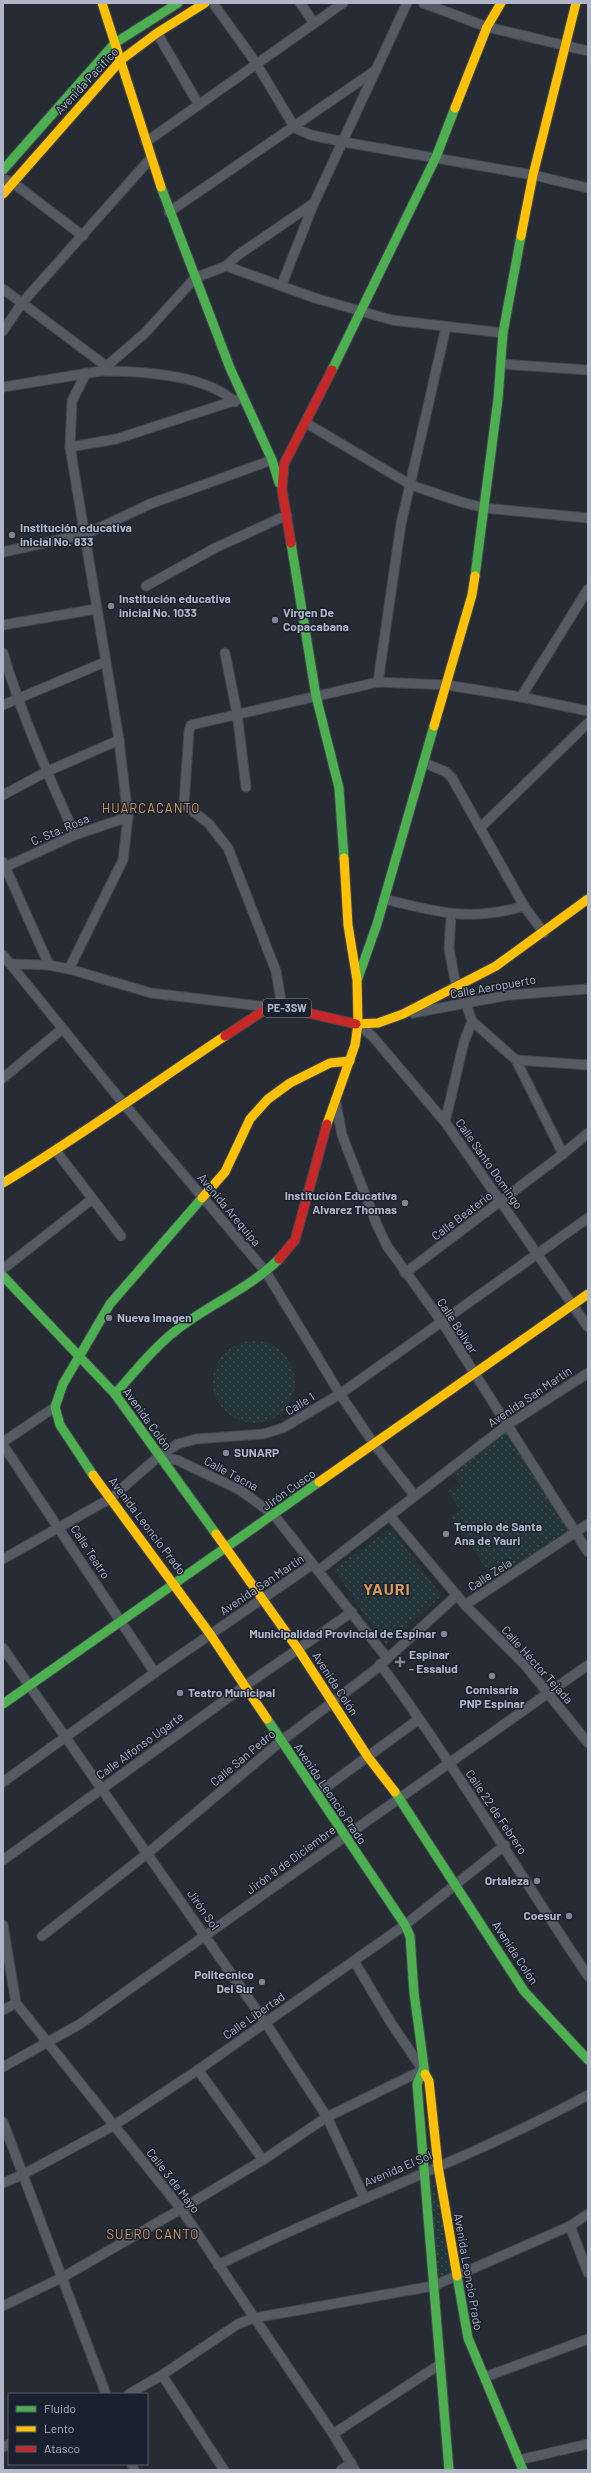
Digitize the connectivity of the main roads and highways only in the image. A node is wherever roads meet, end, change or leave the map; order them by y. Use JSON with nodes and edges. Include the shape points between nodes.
{"nodes":[{"id":1,"x":102,"y":3,"type":"edge"},
{"id":2,"x":178,"y":3,"type":"edge"},
{"id":3,"x":205,"y":3,"type":"edge"},
{"id":4,"x":501,"y":3,"type":"edge"},
{"id":5,"x":576,"y":3,"type":"edge"},
{"id":6,"x":115,"y":44,"type":"junction"},
{"id":7,"x":120,"y":60,"type":"junction"},
{"id":8,"x":3,"y":170,"type":"edge"},
{"id":9,"x":7,"y":181,"type":"edge"},
{"id":10,"x":3,"y":194,"type":"edge"},
{"id":11,"x":282,"y":490,"type":"junction"},
{"id":12,"x":588,"y":899,"type":"edge"},
{"id":13,"x":357,"y":980,"type":"junction"},
{"id":14,"x":358,"y":1024,"type":"junction"},
{"id":15,"x":350,"y":1061,"type":"junction"},
{"id":16,"x":3,"y":1183,"type":"edge"},
{"id":17,"x":3,"y":1276,"type":"edge"},
{"id":18,"x":588,"y":1294,"type":"edge"},
{"id":19,"x":79,"y":1357,"type":"junction"},
{"id":20,"x":115,"y":1394,"type":"junction"},
{"id":21,"x":225,"y":1549,"type":"junction"},
{"id":22,"x":175,"y":1583,"type":"junction"},
{"id":23,"x":3,"y":1704,"type":"edge"},
{"id":24,"x":588,"y":2060,"type":"edge"},
{"id":25,"x":423,"y":2070,"type":"junction"},
{"id":26,"x":449,"y":2470,"type":"edge"},
{"id":27,"x":523,"y":2470,"type":"edge"}],
"edges":[{"from":1,"to":6,"type":"main road"},
{"from":2,"to":6,"type":"main road","name":"Avenida Pacifico"},
{"from":3,"to":7,"type":"main road","name":"Avenida Pacifico"},
{"from":4,"to":11,"type":"main road","via":[[487,27],[436,157],[284,464]]},
{"from":5,"to":13,"type":"main road","via":[[532,175],[503,333],[502,364],[472,595],[425,763]]},
{"from":6,"to":7,"type":"main road"},
{"from":6,"to":8,"type":"main road","name":"Avenida Pacifico"},
{"from":7,"to":9,"type":"main road","name":"Avenida Pacifico"},
{"from":7,"to":11,"type":"main road","via":[[169,212],[239,400],[272,460]]},
{"from":9,"to":10,"type":"main road","name":"Avenida Pacifico"},
{"from":11,"to":13,"type":"main road","via":[[316,696],[339,788],[348,924]]},
{"from":12,"to":14,"type":"main road","number":"PE-3SW","via":[[496,966],[403,1014],[378,1023]]},
{"from":13,"to":14,"type":"main road"},
{"from":14,"to":15,"type":"main road"},
{"from":14,"to":16,"type":"main road","number":"PE-3SW","via":[[269,1006],[56,1151]]},
{"from":15,"to":19,"type":"main road","via":[[330,1062],[315,1068],[268,1100],[250,1119],[225,1172],[124,1286],[110,1304]]},
{"from":15,"to":20,"type":"main road","via":[[307,1190],[295,1240],[286,1254],[266,1272],[203,1310],[170,1334]]},
{"from":17,"to":19,"type":"main road","name":"Avenida Colón"},
{"from":18,"to":21,"type":"main road","name":"Jirón Cusco"},
{"from":19,"to":20,"type":"main road","name":"Avenida Colón"},
{"from":19,"to":22,"type":"main road","name":"Avenida Leoncio Prado","via":[[63,1384],[55,1407],[60,1425]]},
{"from":20,"to":21,"type":"main road","name":"Avenida Colón"},
{"from":21,"to":22,"type":"main road","name":"Jirón Cusco"},
{"from":21,"to":24,"type":"main road","name":"Avenida Colón","via":[[298,1649],[368,1757],[399,1797],[524,1991]]},
{"from":22,"to":23,"type":"main road","name":"Jirón Cusco","via":[[122,1623]]},
{"from":22,"to":25,"type":"main road","name":"Avenida Leoncio Prado","via":[[405,1925],[410,1936]]},
{"from":25,"to":26,"type":"main road","name":"Avenida Leoncio Prado","via":[[417,2084]]},
{"from":25,"to":27,"type":"main road","name":"Avenida Leoncio Prado","via":[[429,2081],[438,2166],[468,2338]]}]}
